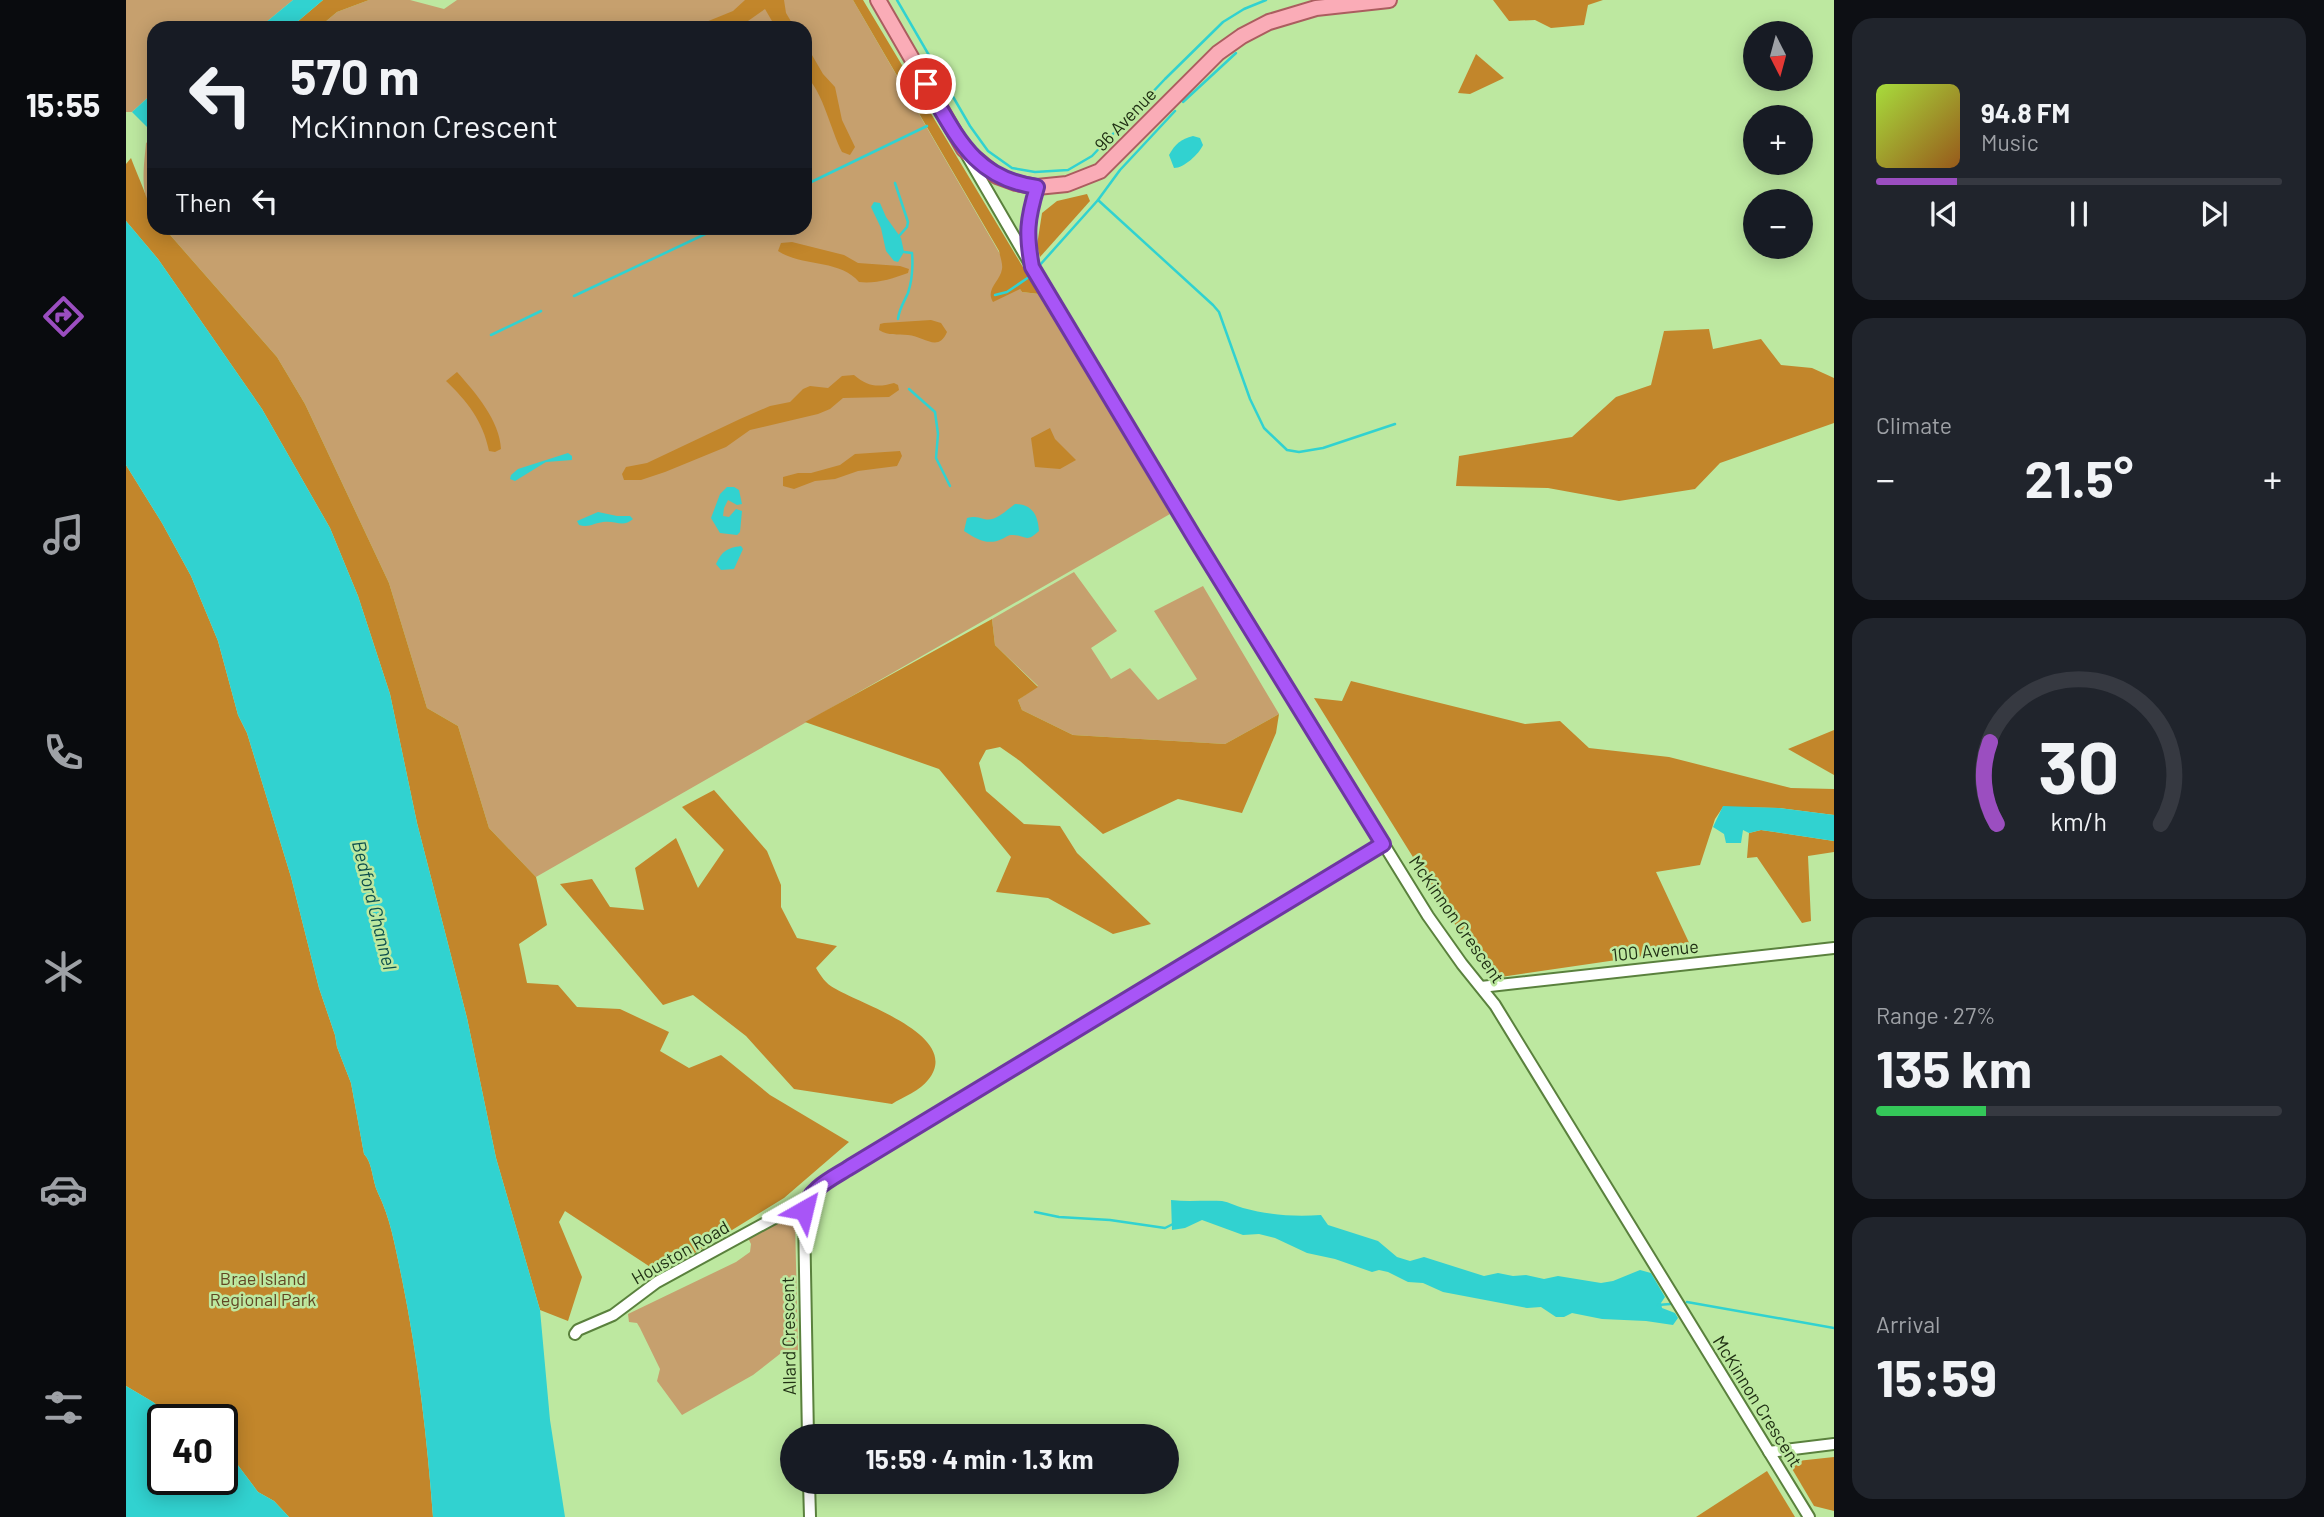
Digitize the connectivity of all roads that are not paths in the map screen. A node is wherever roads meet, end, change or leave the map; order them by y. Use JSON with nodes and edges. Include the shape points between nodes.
{"nodes":[{"id":1,"x":877,"y":0,"type":"edge"},
{"id":2,"x":1389,"y":0,"type":"edge"},
{"id":3,"x":964,"y":149,"type":"junction"},
{"id":4,"x":1037,"y":187,"type":"junction"},
{"id":5,"x":1032,"y":267,"type":"junction"},
{"id":6,"x":1383,"y":844,"type":"junction"},
{"id":7,"x":1834,"y":948,"type":"edge"},
{"id":8,"x":1481,"y":986,"type":"junction"},
{"id":9,"x":806,"y":1203,"type":"junction"},
{"id":10,"x":575,"y":1334,"type":"dead end"},
{"id":11,"x":808,"y":1424,"type":"edge"},
{"id":12,"x":1834,"y":1444,"type":"edge"},
{"id":13,"x":1769,"y":1452,"type":"junction"},
{"id":14,"x":809,"y":1494,"type":"edge"},
{"id":15,"x":810,"y":1517,"type":"edge"},
{"id":16,"x":1809,"y":1517,"type":"edge"}],
"edges":[{"from":1,"to":3,"type":"main road","name":"96 Avenue"},
{"from":2,"to":4,"type":"main road","name":"96 Avenue","via":[[1316,8],[1241,36],[1218,53],[1100,171],[1068,184]]},
{"from":3,"to":4,"type":"main road","name":"96 Avenue","via":[[997,176]]},
{"from":3,"to":5,"type":"street"},
{"from":4,"to":5,"type":"street","name":"McKinnon Crescent","via":[[1027,227]]},
{"from":5,"to":6,"type":"street","name":"McKinnon Crescent"},
{"from":6,"to":8,"type":"street","name":"McKinnon Crescent","via":[[1428,916]]},
{"from":6,"to":9,"type":"street","via":[[850,1167],[818,1188]]},
{"from":7,"to":8,"type":"street","name":"100 Avenue"},
{"from":8,"to":13,"type":"street","name":"McKinnon Crescent"},
{"from":9,"to":10,"type":"street","name":"Houston Road","via":[[657,1282],[612,1315]]},
{"from":9,"to":11,"type":"street","name":"Allard Crescent"},
{"from":12,"to":13,"type":"street"},
{"from":13,"to":16,"type":"street","name":"McKinnon Crescent"},
{"from":14,"to":15,"type":"street"}]}
